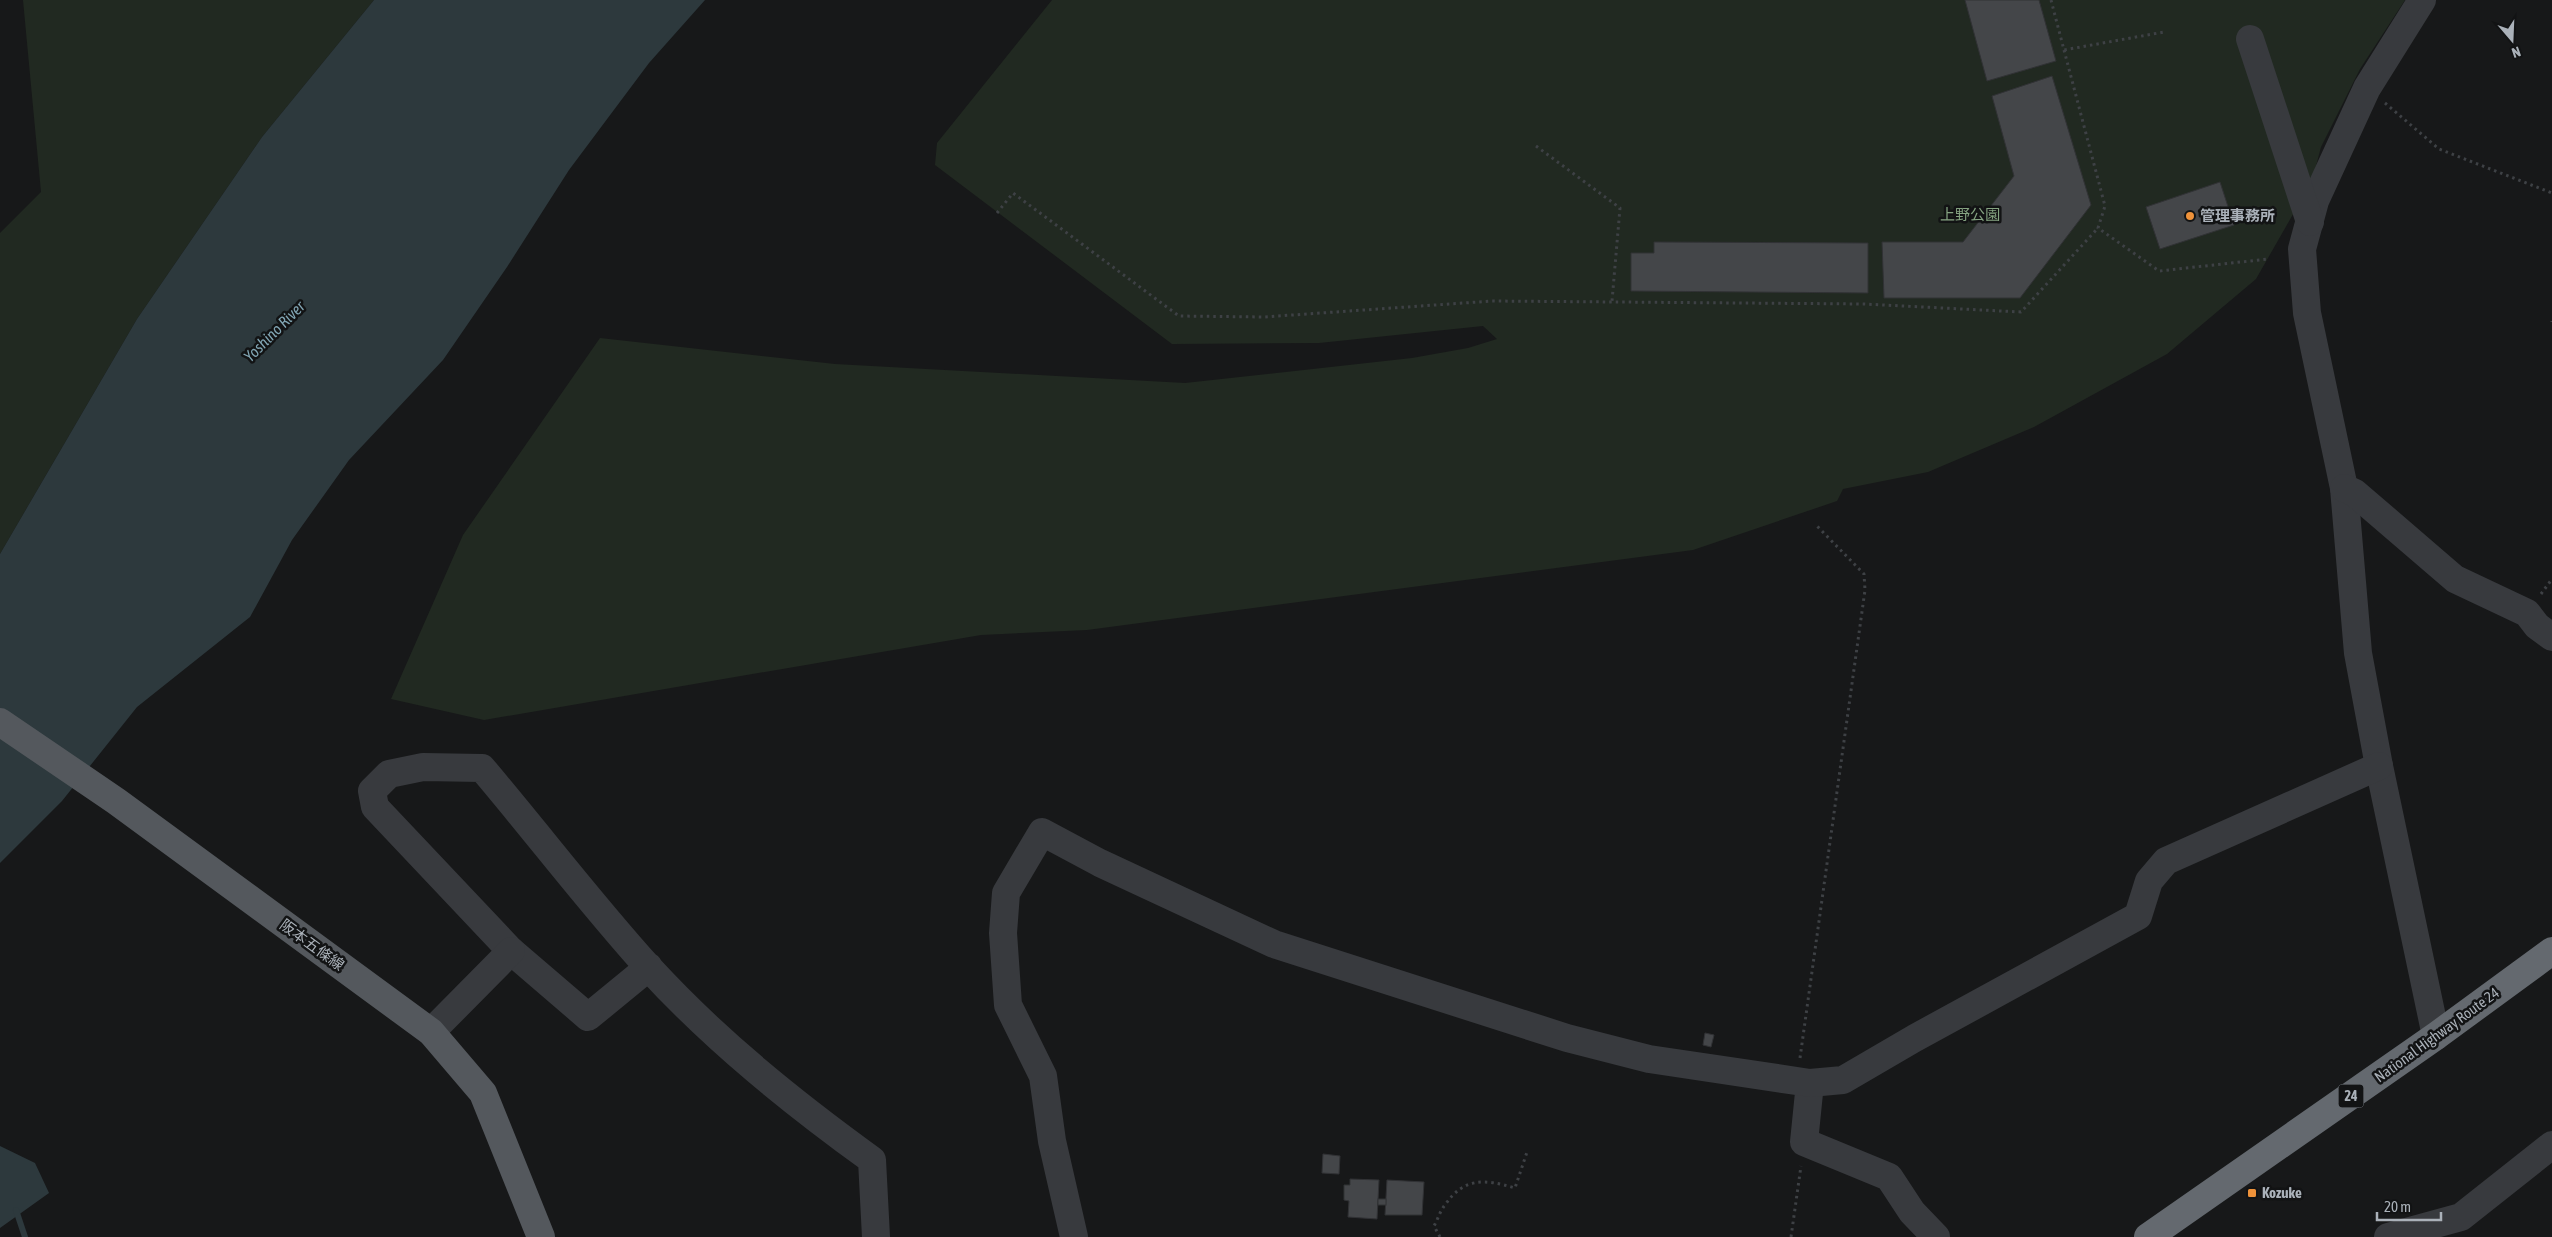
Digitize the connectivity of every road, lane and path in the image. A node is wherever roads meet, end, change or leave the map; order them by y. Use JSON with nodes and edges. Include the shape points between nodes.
{"nodes":[{"id":1,"x":2051,"y":0,"type":"edge"},
{"id":2,"x":2422,"y":0,"type":"edge"},
{"id":3,"x":2164,"y":32,"type":"dead end"},
{"id":4,"x":2250,"y":39,"type":"dead end"},
{"id":5,"x":2064,"y":50,"type":"junction"},
{"id":6,"x":2367,"y":88,"type":"junction"},
{"id":7,"x":1536,"y":146,"type":"dead end"},
{"id":8,"x":2552,"y":193,"type":"edge"},
{"id":9,"x":997,"y":213,"type":"dead end"},
{"id":10,"x":2310,"y":222,"type":"junction"},
{"id":11,"x":2098,"y":228,"type":"junction"},
{"id":12,"x":2268,"y":259,"type":"dead end"},
{"id":13,"x":1612,"y":301,"type":"junction"},
{"id":14,"x":2344,"y":488,"type":"junction"},
{"id":15,"x":1815,"y":524,"type":"dead end"},
{"id":16,"x":2552,"y":637,"type":"edge"},
{"id":17,"x":0,"y":722,"type":"edge"},
{"id":18,"x":2378,"y":766,"type":"junction"},
{"id":19,"x":512,"y":951,"type":"junction"},
{"id":20,"x":2552,"y":951,"type":"edge"},
{"id":21,"x":649,"y":968,"type":"junction"},
{"id":22,"x":431,"y":1032,"type":"junction"},
{"id":23,"x":2436,"y":1036,"type":"junction"},
{"id":24,"x":1803,"y":1081,"type":"junction"},
{"id":25,"x":1804,"y":1142,"type":"junction"},
{"id":26,"x":2552,"y":1145,"type":"edge"},
{"id":27,"x":1528,"y":1152,"type":"dead end"},
{"id":28,"x":541,"y":1237,"type":"edge"},
{"id":29,"x":876,"y":1237,"type":"edge"},
{"id":30,"x":1074,"y":1237,"type":"edge"},
{"id":31,"x":1440,"y":1237,"type":"edge"},
{"id":32,"x":1791,"y":1237,"type":"edge"},
{"id":33,"x":1936,"y":1237,"type":"edge"},
{"id":34,"x":2148,"y":1237,"type":"edge"},
{"id":35,"x":2388,"y":1237,"type":"edge"}],
"edges":[{"from":1,"to":5,"type":"path"},
{"from":2,"to":6,"type":"street"},
{"from":3,"to":5,"type":"path"},
{"from":4,"to":10,"type":"street"},
{"from":5,"to":11,"type":"path","via":[[2105,206]]},
{"from":6,"to":8,"type":"path","via":[[2439,148]]},
{"from":6,"to":10,"type":"street","via":[[2315,201]]},
{"from":7,"to":13,"type":"path","via":[[1620,208]]},
{"from":9,"to":13,"type":"path","via":[[1013,193],[1179,316],[1264,317],[1492,301]]},
{"from":10,"to":14,"type":"street","via":[[2302,249],[2307,313]]},
{"from":11,"to":12,"type":"path","via":[[2159,271]]},
{"from":11,"to":13,"type":"path","via":[[2022,312],[1864,304]]},
{"from":14,"to":16,"type":"street","via":[[2355,493],[2455,579],[2527,613]]},
{"from":14,"to":18,"type":"street","via":[[2358,653]]},
{"from":15,"to":24,"type":"path","via":[[1864,574],[1865,590],[1807,1015]]},
{"from":17,"to":22,"type":"main road","name":"阪本五條線","via":[[116,801]]},
{"from":18,"to":23,"type":"street"},
{"from":18,"to":24,"type":"street","via":[[2166,860],[2149,880],[2138,916],[1843,1080]]},
{"from":19,"to":21,"type":"street","via":[[588,1017]]},
{"from":19,"to":21,"type":"street","via":[[375,807],[372,791],[389,774],[423,767],[482,768]]},
{"from":19,"to":22,"type":"street"},
{"from":20,"to":23,"type":"highway","name":"National Highway Route 24","number":"24"},
{"from":21,"to":29,"type":"street","via":[[703,1024],[755,1070],[872,1160]]},
{"from":22,"to":28,"type":"main road","name":"阪本五條線","via":[[483,1093]]},
{"from":23,"to":34,"type":"highway","name":"National Highway Route 24","number":"24"},
{"from":24,"to":25,"type":"street"},
{"from":24,"to":30,"type":"street","via":[[1649,1059],[1567,1038],[1283,947],[1100,863],[1042,832],[1006,894],[1003,933],[1008,1006],[1043,1076],[1052,1141]]},
{"from":25,"to":32,"type":"path"},
{"from":25,"to":33,"type":"street","via":[[1889,1177],[1912,1212]]},
{"from":26,"to":35,"type":"street","via":[[2461,1217]]},
{"from":27,"to":31,"type":"path","via":[[1514,1188],[1480,1181],[1468,1184],[1454,1194],[1434,1226]]}]}
